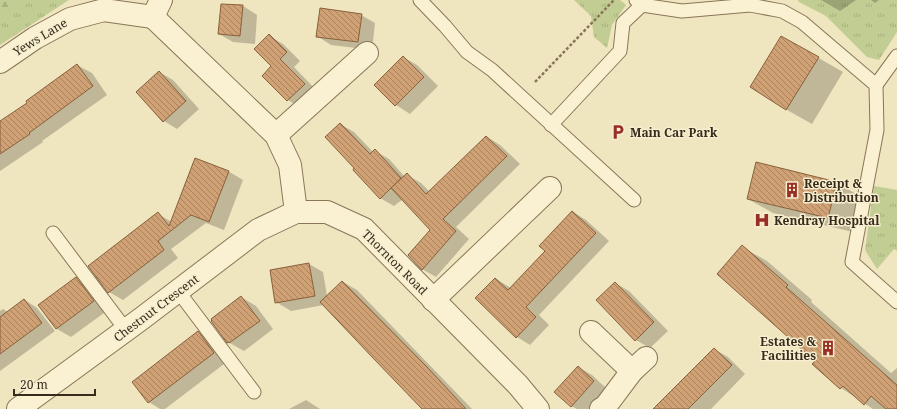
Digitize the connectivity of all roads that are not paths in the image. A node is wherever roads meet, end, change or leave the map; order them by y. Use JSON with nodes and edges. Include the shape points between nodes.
{"nodes":[{"id":1,"x":420,"y":0,"type":"edge"},
{"id":2,"x":639,"y":2,"type":"edge"},
{"id":3,"x":157,"y":9,"type":"edge"},
{"id":4,"x":367,"y":53,"type":"dead end"},
{"id":5,"x":897,"y":56,"type":"edge"},
{"id":6,"x":0,"y":62,"type":"edge"},
{"id":7,"x":876,"y":85,"type":"junction"},
{"id":8,"x":551,"y":125,"type":"junction"},
{"id":9,"x":276,"y":135,"type":"junction"},
{"id":10,"x":550,"y":188,"type":"dead end"},
{"id":11,"x":634,"y":200,"type":"dead end"},
{"id":12,"x":296,"y":212,"type":"junction"},
{"id":13,"x":53,"y":233,"type":"dead end"},
{"id":14,"x":178,"y":291,"type":"junction"},
{"id":15,"x":433,"y":300,"type":"junction"},
{"id":16,"x":897,"y":302,"type":"edge"},
{"id":17,"x":126,"y":330,"type":"junction"},
{"id":18,"x":591,"y":332,"type":"dead end"},
{"id":19,"x":254,"y":392,"type":"dead end"},
{"id":20,"x":18,"y":409,"type":"edge"},
{"id":21,"x":538,"y":409,"type":"edge"},
{"id":22,"x":601,"y":409,"type":"edge"}],
"edges":[{"from":1,"to":8,"type":"lane","via":[[467,52],[492,70]]},
{"from":2,"to":7,"type":"lane","via":[[682,11],[750,5],[782,11],[802,22]]},
{"from":2,"to":8,"type":"lane","via":[[623,23],[620,51]]},
{"from":3,"to":6,"type":"street","name":"Yews Lane","via":[[104,10],[70,19],[35,38]]},
{"from":3,"to":9,"type":"street"},
{"from":4,"to":9,"type":"street"},
{"from":5,"to":7,"type":"lane"},
{"from":7,"to":16,"type":"lane","via":[[877,130],[852,262]]},
{"from":8,"to":11,"type":"lane"},
{"from":9,"to":12,"type":"street","via":[[290,166]]},
{"from":10,"to":15,"type":"street","name":"Thornton Road"},
{"from":12,"to":14,"type":"street","name":"Chestnut Crescent","via":[[258,230]]},
{"from":12,"to":15,"type":"street","name":"Thornton Road","via":[[327,212],[364,229]]},
{"from":13,"to":17,"type":"lane"},
{"from":14,"to":17,"type":"street","name":"Chestnut Crescent"},
{"from":14,"to":19,"type":"lane"},
{"from":15,"to":21,"type":"street","name":"Thornton Road","via":[[518,385]]},
{"from":17,"to":20,"type":"street","name":"Chestnut Crescent"},
{"from":18,"to":22,"type":"street","via":[[639,364]]}]}
